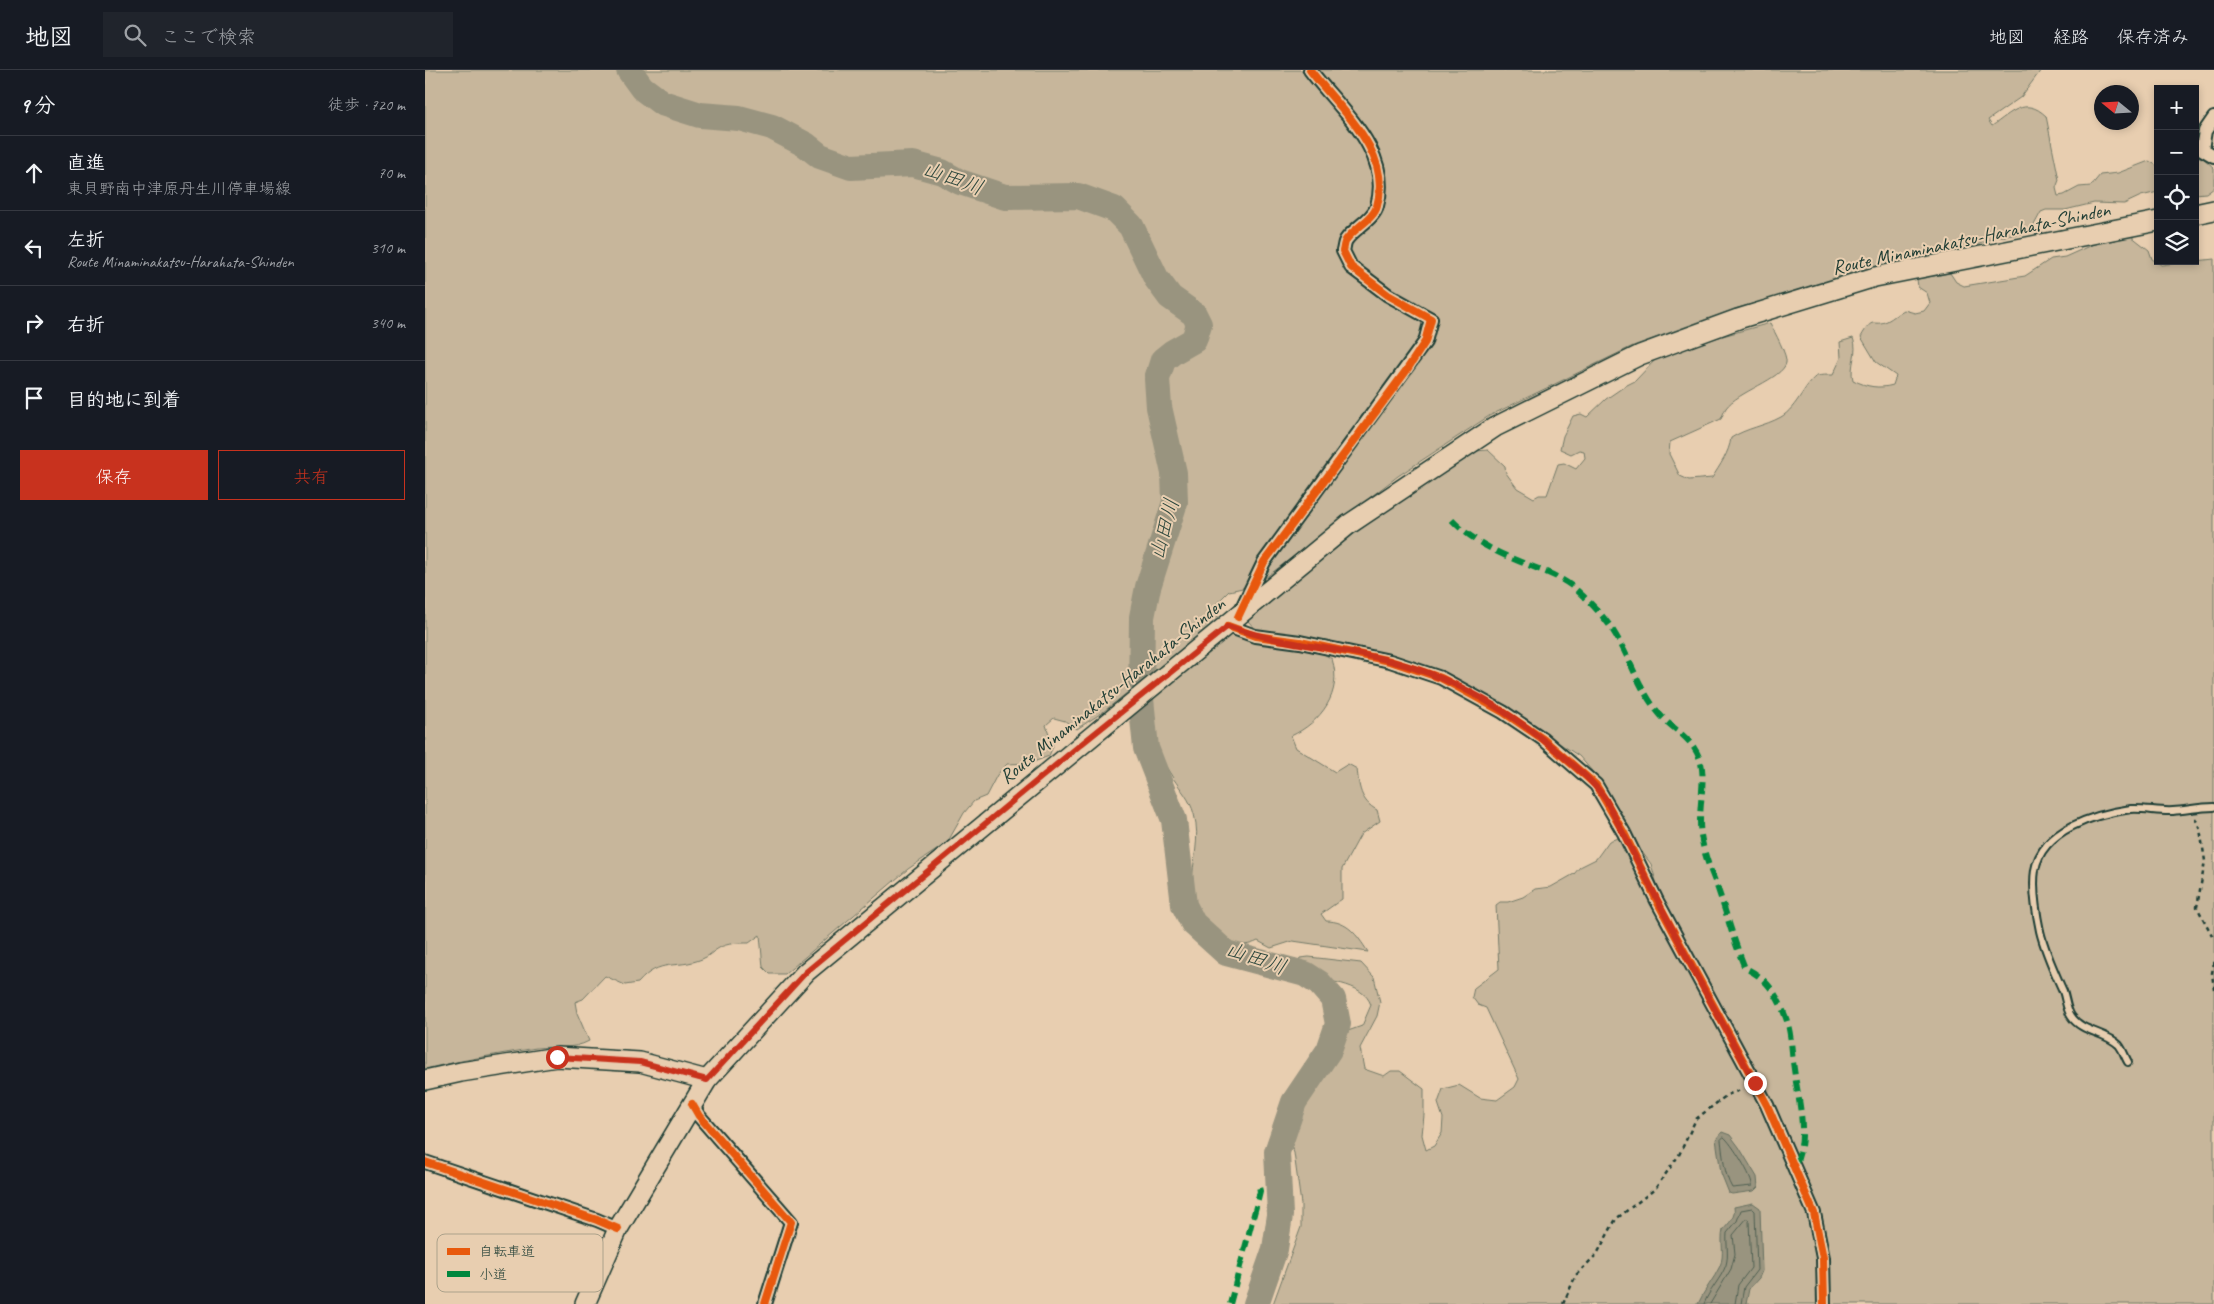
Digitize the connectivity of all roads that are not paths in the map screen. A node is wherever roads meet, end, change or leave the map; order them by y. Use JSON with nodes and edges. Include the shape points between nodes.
{"nodes":[{"id":1,"x":1310,"y":70,"type":"edge"},
{"id":2,"x":2214,"y":118,"type":"edge"},
{"id":3,"x":2214,"y":156,"type":"edge"},
{"id":4,"x":2214,"y":210,"type":"edge"},
{"id":5,"x":2199,"y":213,"type":"edge"},
{"id":6,"x":2154,"y":222,"type":"edge"},
{"id":7,"x":1233,"y":621,"type":"junction"},
{"id":8,"x":2214,"y":807,"type":"edge"},
{"id":9,"x":2128,"y":1062,"type":"dead end"},
{"id":10,"x":425,"y":1080,"type":"edge"},
{"id":11,"x":707,"y":1080,"type":"junction"},
{"id":12,"x":692,"y":1104,"type":"junction"},
{"id":13,"x":425,"y":1162,"type":"edge"},
{"id":14,"x":618,"y":1230,"type":"junction"},
{"id":15,"x":603,"y":1264,"type":"edge"},
{"id":16,"x":590,"y":1292,"type":"edge"},
{"id":17,"x":585,"y":1304,"type":"edge"},
{"id":18,"x":765,"y":1304,"type":"edge"},
{"id":19,"x":1824,"y":1304,"type":"edge"}],
"edges":[{"from":1,"to":7,"type":"street","via":[[1359,128],[1375,161],[1381,183],[1377,208],[1346,240],[1343,251],[1351,267],[1388,295],[1431,319],[1425,342],[1406,371],[1264,562]]},
{"from":2,"to":3,"type":"street","via":[[2205,131],[2202,149]]},
{"from":4,"to":5,"type":"main road"},
{"from":6,"to":7,"type":"main road","name":"Route Minaminakatsu-Harahata-Shinden","via":[[1875,277],[1739,318],[1640,355],[1495,427],[1349,525]]},
{"from":7,"to":11,"type":"main road","name":"Route Minaminakatsu-Harahata-Shinden","via":[[806,972]]},
{"from":7,"to":19,"type":"street","via":[[1255,636],[1389,661],[1457,685],[1543,739],[1596,785],[1767,1105],[1814,1213],[1823,1258]]},
{"from":8,"to":9,"type":"lane","via":[[2160,811],[2133,809],[2076,824],[2054,837],[2038,860],[2035,871],[2038,919],[2069,1013],[2081,1026],[2119,1046]]},
{"from":10,"to":11,"type":"main road","via":[[557,1057],[640,1062]]},
{"from":11,"to":12,"type":"main road","name":"Route Minaminakatsu-Harahata-Shinden"},
{"from":12,"to":14,"type":"main road","name":"Route Minaminakatsu-Harahata-Shinden"},
{"from":12,"to":18,"type":"street","via":[[791,1222]]},
{"from":13,"to":14,"type":"street"},
{"from":14,"to":15,"type":"main road","name":"Route Minaminakatsu-Harahata-Shinden"},
{"from":16,"to":17,"type":"main road","name":"Route Minaminakatsu-Harahata-Shinden"}]}
